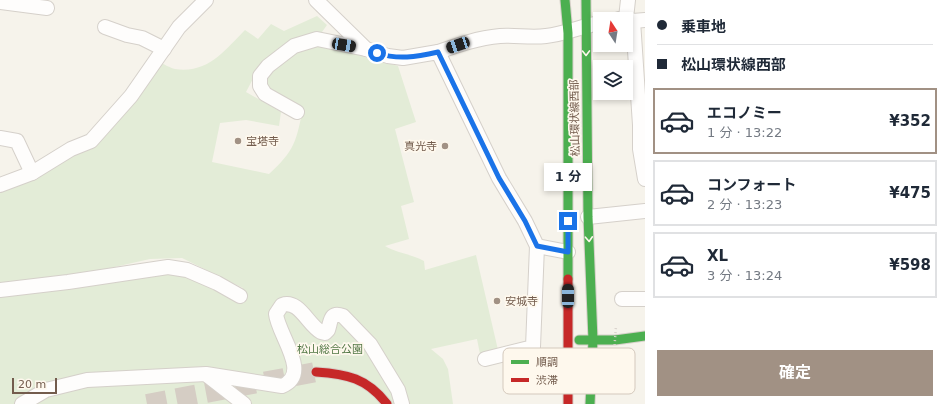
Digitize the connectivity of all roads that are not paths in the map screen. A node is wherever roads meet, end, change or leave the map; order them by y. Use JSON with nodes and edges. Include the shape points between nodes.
{"nodes":[{"id":1,"x":206,"y":0,"type":"edge"},
{"id":2,"x":316,"y":0,"type":"edge"},
{"id":3,"x":565,"y":0,"type":"edge"},
{"id":4,"x":586,"y":0,"type":"edge"},
{"id":5,"x":628,"y":0,"type":"edge"},
{"id":6,"x":0,"y":2,"type":"edge"},
{"id":7,"x":48,"y":8,"type":"dead end"},
{"id":8,"x":630,"y":12,"type":"edge"},
{"id":9,"x":593,"y":24,"type":"edge"},
{"id":10,"x":586,"y":26,"type":"junction"},
{"id":11,"x":105,"y":27,"type":"dead end"},
{"id":12,"x":568,"y":33,"type":"junction"},
{"id":13,"x":633,"y":43,"type":"edge"},
{"id":14,"x":164,"y":49,"type":"junction"},
{"id":15,"x":366,"y":49,"type":"junction"},
{"id":16,"x":438,"y":52,"type":"junction"},
{"id":17,"x":297,"y":112,"type":"dead end"},
{"id":18,"x":0,"y":138,"type":"edge"},
{"id":19,"x":32,"y":173,"type":"junction"},
{"id":20,"x":645,"y":179,"type":"edge"},
{"id":21,"x":0,"y":185,"type":"edge"},
{"id":22,"x":645,"y":211,"type":"edge"},
{"id":23,"x":588,"y":217,"type":"junction"},
{"id":24,"x":537,"y":246,"type":"junction"},
{"id":25,"x":568,"y":252,"type":"junction"},
{"id":26,"x":0,"y":290,"type":"edge"},
{"id":27,"x":240,"y":296,"type":"dead end"},
{"id":28,"x":622,"y":299,"type":"dead end"},
{"id":29,"x":645,"y":299,"type":"edge"},
{"id":30,"x":645,"y":336,"type":"edge"},
{"id":31,"x":568,"y":339,"type":"junction"},
{"id":32,"x":593,"y":340,"type":"junction"},
{"id":33,"x":529,"y":348,"type":"edge"},
{"id":34,"x":568,"y":348,"type":"edge"},
{"id":35,"x":593,"y":348,"type":"edge"},
{"id":36,"x":503,"y":354,"type":"edge"},
{"id":37,"x":485,"y":359,"type":"dead end"},
{"id":38,"x":316,"y":372,"type":"tunnel mouth"},
{"id":39,"x":206,"y":374,"type":"junction"},
{"id":40,"x":590,"y":394,"type":"edge"},
{"id":41,"x":22,"y":404,"type":"edge"},
{"id":42,"x":244,"y":404,"type":"edge"},
{"id":43,"x":387,"y":404,"type":"edge"},
{"id":44,"x":402,"y":404,"type":"edge"},
{"id":45,"x":590,"y":404,"type":"edge"}],
"edges":[{"from":1,"to":14,"type":"street","via":[[179,27]]},
{"from":2,"to":15,"type":"street"},
{"from":3,"to":12,"type":"street","name":"松山環状線西部"},
{"from":4,"to":10,"type":"street","name":"松山環状線西部"},
{"from":5,"to":8,"type":"street"},
{"from":6,"to":7,"type":"street"},
{"from":9,"to":10,"type":"street"},
{"from":10,"to":12,"type":"street"},
{"from":10,"to":23,"type":"street","name":"松山環状線西部","one_way":true},
{"from":11,"to":14,"type":"street","via":[[142,38]]},
{"from":12,"to":16,"type":"street","via":[[479,39]]},
{"from":12,"to":25,"type":"street","name":"松山環状線西部"},
{"from":13,"to":20,"type":"street","via":[[640,149]]},
{"from":14,"to":19,"type":"street","via":[[131,96],[91,141],[71,149]]},
{"from":15,"to":16,"type":"street","via":[[403,58]]},
{"from":15,"to":17,"type":"street","via":[[317,39],[294,46],[268,66],[260,76],[260,86],[265,94]]},
{"from":16,"to":24,"type":"street","via":[[499,178]]},
{"from":18,"to":19,"type":"street","via":[[17,141]]},
{"from":19,"to":21,"type":"street"},
{"from":22,"to":23,"type":"street"},
{"from":23,"to":32,"type":"street","name":"松山環状線西部","one_way":true},
{"from":24,"to":25,"type":"street"},
{"from":24,"to":33,"type":"street","via":[[533,347]]},
{"from":25,"to":31,"type":"street","name":"松山環状線西部"},
{"from":26,"to":27,"type":"street","via":[[168,267],[187,270]]},
{"from":28,"to":29,"type":"street"},
{"from":30,"to":32,"type":"street"},
{"from":31,"to":32,"type":"street"},
{"from":31,"to":34,"type":"street","name":"松山環状線西部"},
{"from":32,"to":35,"type":"street","name":"松山環状線西部"},
{"from":36,"to":37,"type":"street"},
{"from":38,"to":43,"type":"street","via":[[354,377],[380,394]]},
{"from":39,"to":41,"type":"street","via":[[87,380],[46,390]]},
{"from":39,"to":42,"type":"street"},
{"from":39,"to":44,"type":"street","via":[[282,386],[292,380],[295,370],[276,314],[282,305],[289,304],[295,306],[325,333],[332,316],[343,316],[370,344],[398,390]]},
{"from":40,"to":45,"type":"street","name":"松山環状線西部"}]}
